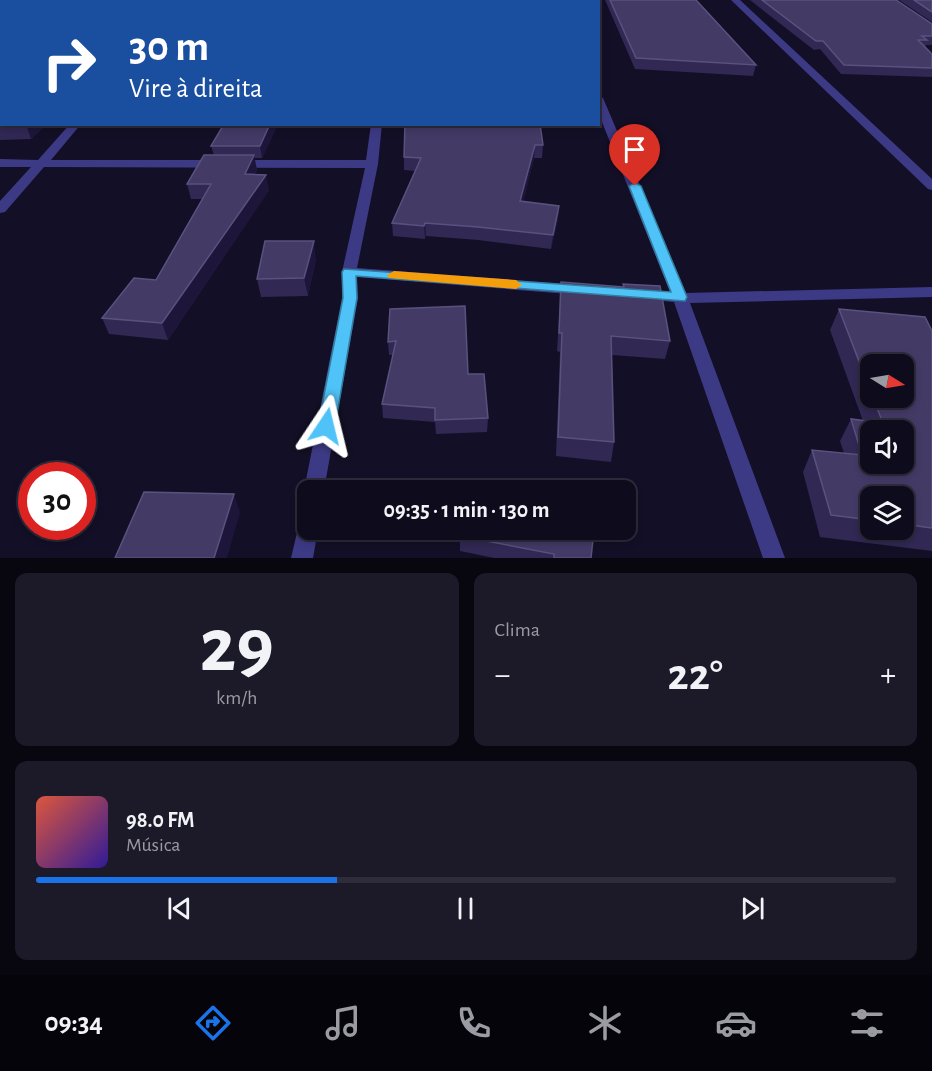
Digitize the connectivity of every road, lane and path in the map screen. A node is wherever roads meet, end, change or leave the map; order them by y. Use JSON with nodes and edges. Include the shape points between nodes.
{"nodes":[{"id":1,"x":735,"y":0,"type":"edge"},
{"id":2,"x":600,"y":103,"type":"edge"},
{"id":3,"x":74,"y":126,"type":"edge"},
{"id":4,"x":376,"y":126,"type":"edge"},
{"id":5,"x":0,"y":163,"type":"edge"},
{"id":6,"x":372,"y":164,"type":"junction"},
{"id":7,"x":39,"y":165,"type":"junction"},
{"id":8,"x":932,"y":186,"type":"edge"},
{"id":9,"x":0,"y":209,"type":"edge"},
{"id":10,"x":349,"y":272,"type":"junction"},
{"id":11,"x":597,"y":291,"type":"edge"},
{"id":12,"x":932,"y":292,"type":"edge"},
{"id":13,"x":621,"y":293,"type":"edge"},
{"id":14,"x":680,"y":297,"type":"junction"},
{"id":15,"x":316,"y":480,"type":"edge"},
{"id":16,"x":305,"y":540,"type":"edge"},
{"id":17,"x":302,"y":558,"type":"edge"},
{"id":18,"x":774,"y":558,"type":"edge"}],
"edges":[{"from":1,"to":8,"type":"street"},
{"from":2,"to":14,"type":"street"},
{"from":3,"to":7,"type":"street"},
{"from":4,"to":6,"type":"street"},
{"from":5,"to":7,"type":"street"},
{"from":6,"to":7,"type":"street"},
{"from":6,"to":10,"type":"street"},
{"from":7,"to":9,"type":"street"},
{"from":10,"to":11,"type":"street"},
{"from":10,"to":15,"type":"street","via":[[350,298]]},
{"from":12,"to":14,"type":"street"},
{"from":13,"to":14,"type":"street"},
{"from":14,"to":18,"type":"street"},
{"from":16,"to":17,"type":"street"}]}
